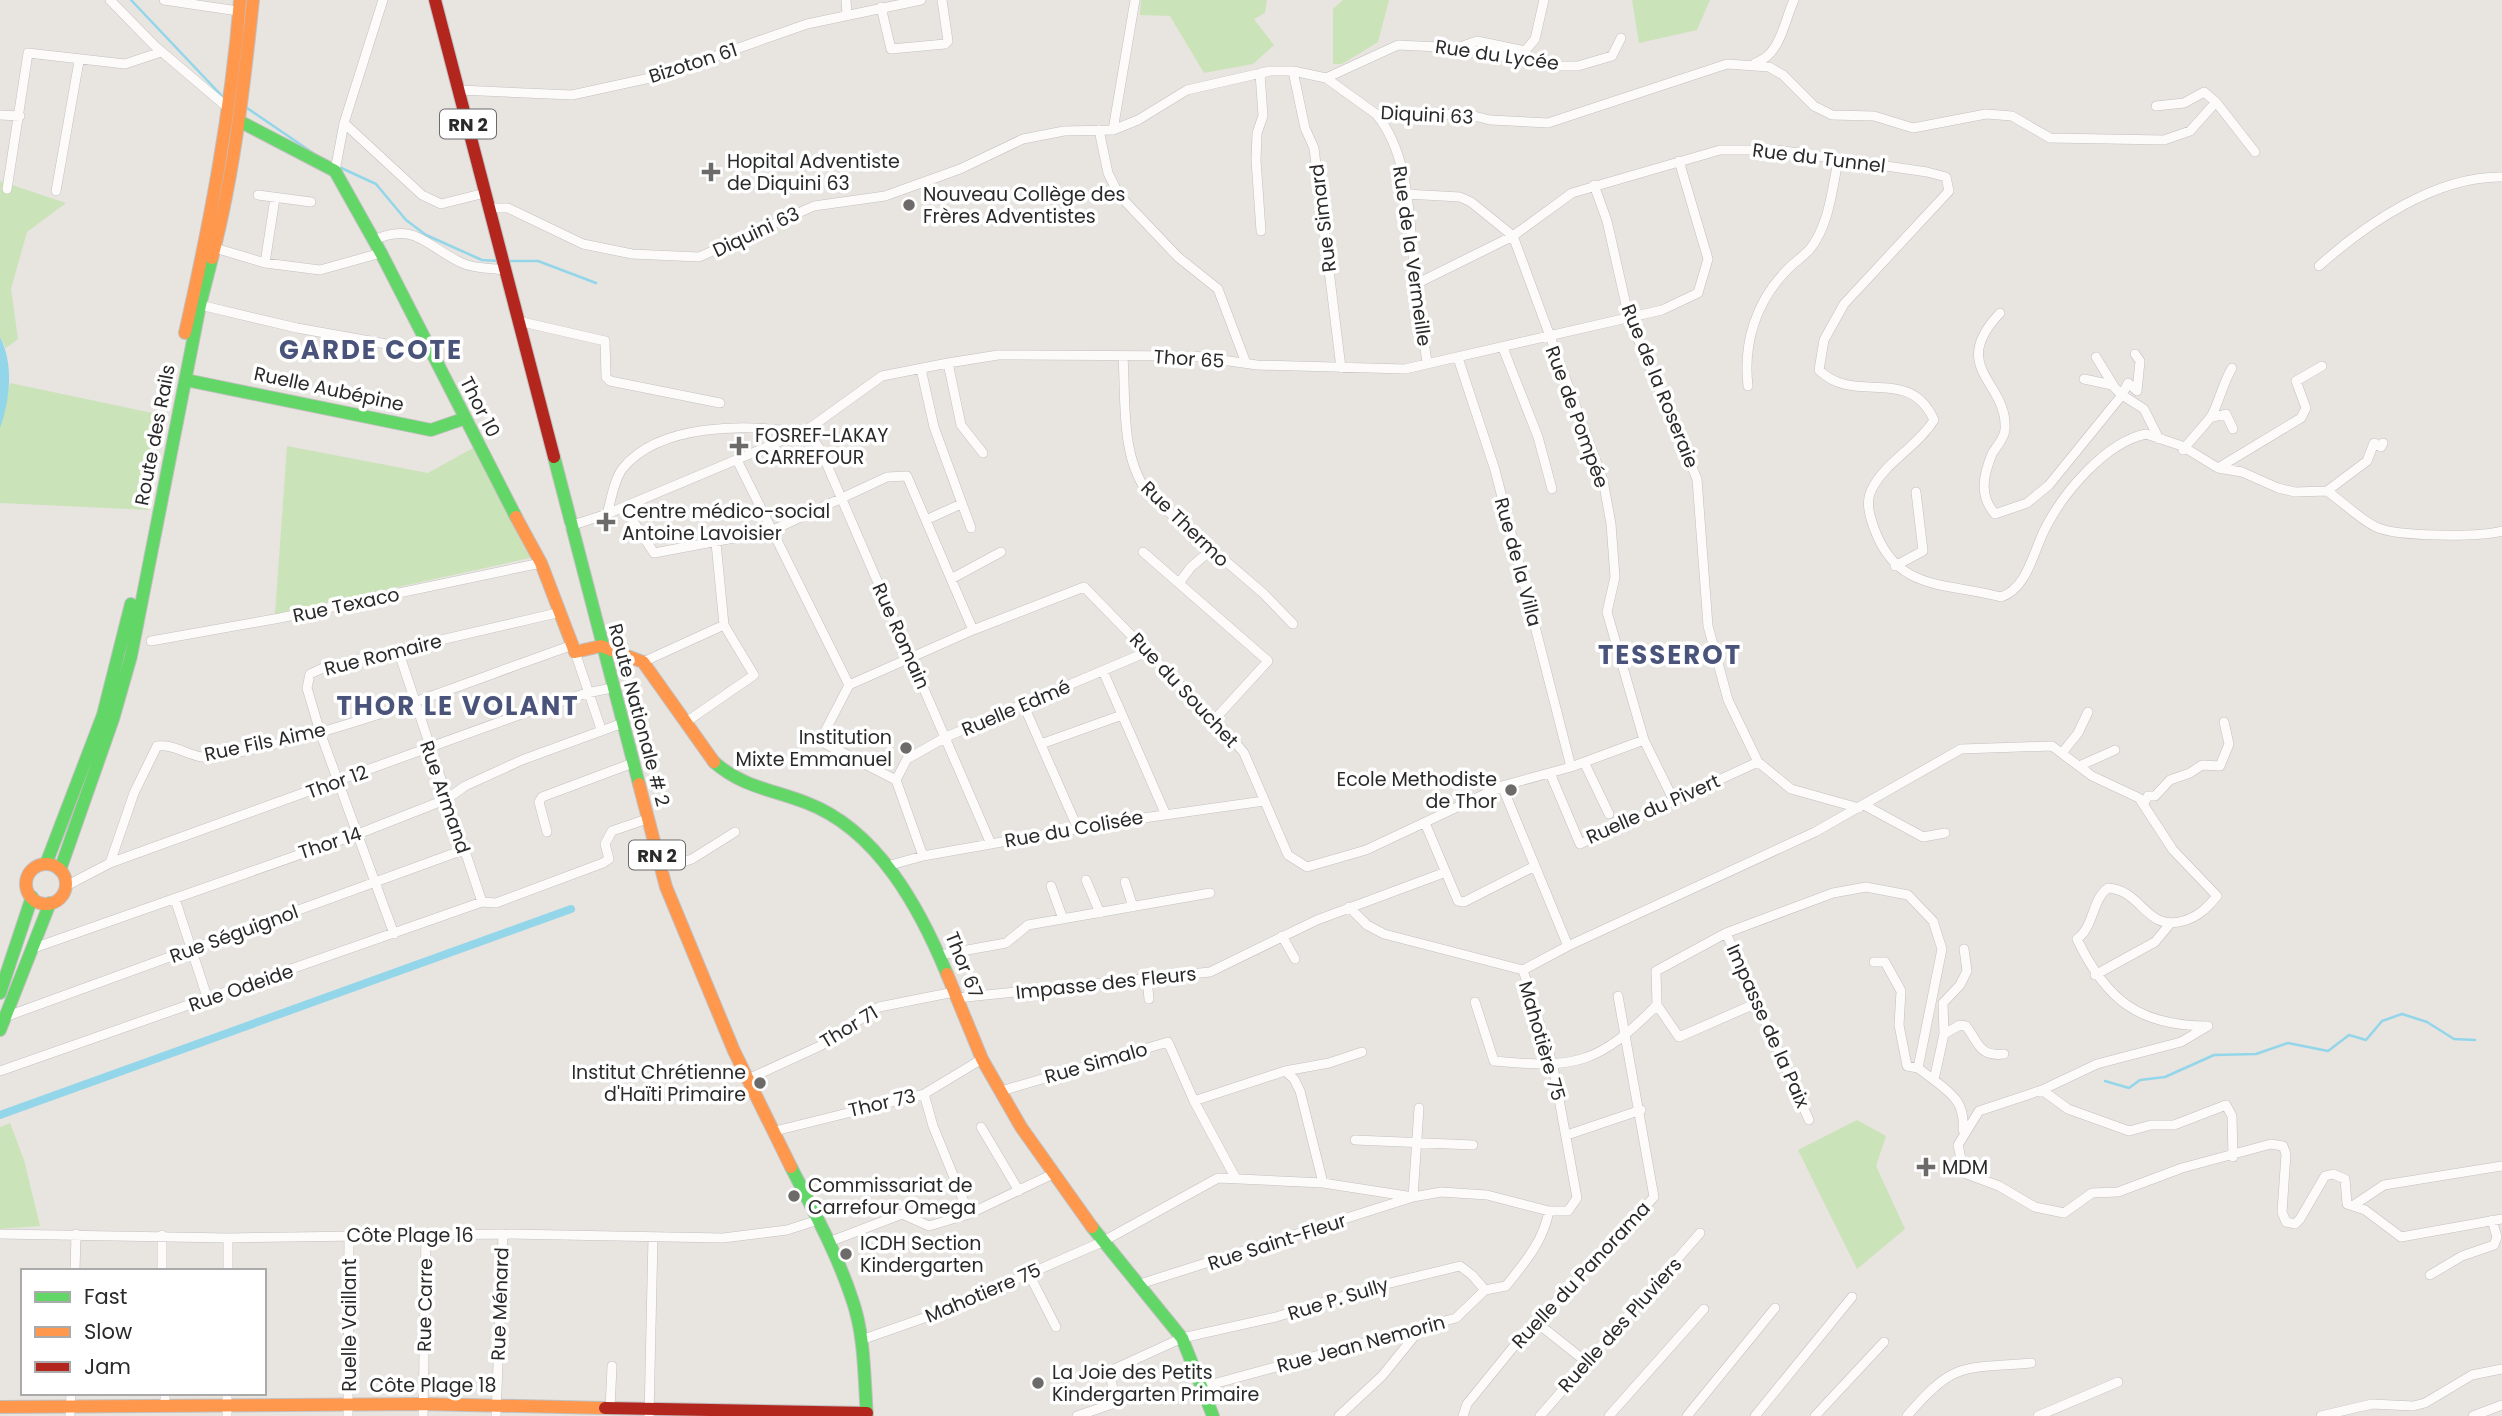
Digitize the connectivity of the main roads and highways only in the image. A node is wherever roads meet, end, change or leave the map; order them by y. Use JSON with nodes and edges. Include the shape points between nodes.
{"nodes":[{"id":1,"x":253,"y":0,"type":"edge"},
{"id":2,"x":435,"y":0,"type":"edge"},
{"id":3,"x":239,"y":5,"type":"edge"},
{"id":4,"x":238,"y":88,"type":"junction"},
{"id":5,"x":236,"y":115,"type":"junction"},
{"id":6,"x":186,"y":380,"type":"junction"},
{"id":7,"x":463,"y":419,"type":"junction"},
{"id":8,"x":601,"y":646,"type":"junction"},
{"id":9,"x":46,"y":864,"type":"junction"},
{"id":10,"x":60,"y":870,"type":"junction"},
{"id":11,"x":32,"y":897,"type":"junction"},
{"id":12,"x":50,"y":903,"type":"junction"},
{"id":13,"x":0,"y":993,"type":"edge"},
{"id":14,"x":0,"y":1030,"type":"edge"},
{"id":15,"x":70,"y":1405,"type":"edge"},
{"id":16,"x":170,"y":1405,"type":"edge"},
{"id":17,"x":227,"y":1405,"type":"edge"},
{"id":18,"x":0,"y":1407,"type":"edge"},
{"id":19,"x":348,"y":1410,"type":"edge"},
{"id":20,"x":423,"y":1410,"type":"edge"},
{"id":21,"x":496,"y":1410,"type":"edge"},
{"id":22,"x":143,"y":1411,"type":"edge"},
{"id":23,"x":649,"y":1413,"type":"edge"},
{"id":24,"x":867,"y":1415,"type":"edge"},
{"id":25,"x":1213,"y":1416,"type":"edge"}],
"edges":[{"from":1,"to":4,"type":"main road","name":"Route des Rails"},
{"from":2,"to":8,"type":"main road","name":"Route Nationale # 2","number":"RN 2"},
{"from":3,"to":4,"type":"main road","name":"Route des Rails"},
{"from":4,"to":5,"type":"main road","name":"Route des Rails"},
{"from":5,"to":6,"type":"main road","name":"Route des Rails","via":[[222,221]]},
{"from":5,"to":7,"type":"main road","name":"Thor 10","via":[[335,171]]},
{"from":5,"to":9,"type":"main road","name":"Route des Rails","via":[[191,300],[122,645],[88,761]]},
{"from":6,"to":7,"type":"main road","name":"Ruelle Aubépine","via":[[431,430]]},
{"from":6,"to":10,"type":"main road","name":"Route des Rails","via":[[131,656]]},
{"from":7,"to":8,"type":"main road","name":"Thor 10","via":[[541,563],[574,649]]},
{"from":8,"to":24,"type":"main road","name":"Route Nationale # 2","number":"RN 2","via":[[661,869],[694,961],[853,1300]]},
{"from":8,"to":25,"type":"main road","name":"Thor 67","via":[[643,663],[710,758],[730,776],[835,817],[887,866],[912,898],[982,1059],[1021,1127],[1102,1242],[1182,1338]]},
{"from":9,"to":10,"type":"main road"},
{"from":9,"to":11,"type":"main road","via":[[34,868],[27,878]]},
{"from":10,"to":12,"type":"main road","via":[[66,886]]},
{"from":11,"to":12,"type":"main road"},
{"from":11,"to":13,"type":"main road"},
{"from":12,"to":14,"type":"main road"},
{"from":15,"to":18,"type":"main road","name":"Côte Plage 18"},
{"from":15,"to":22,"type":"main road","name":"Côte Plage 18"},
{"from":16,"to":17,"type":"main road","name":"Côte Plage 18"},
{"from":16,"to":22,"type":"main road","name":"Côte Plage 18"},
{"from":17,"to":19,"type":"main road","name":"Côte Plage 18"},
{"from":19,"to":20,"type":"main road","name":"Côte Plage 18"},
{"from":20,"to":21,"type":"main road","name":"Côte Plage 18"},
{"from":21,"to":23,"type":"main road","name":"Côte Plage 18"},
{"from":23,"to":24,"type":"main road","name":"Côte Plage 18"}]}
